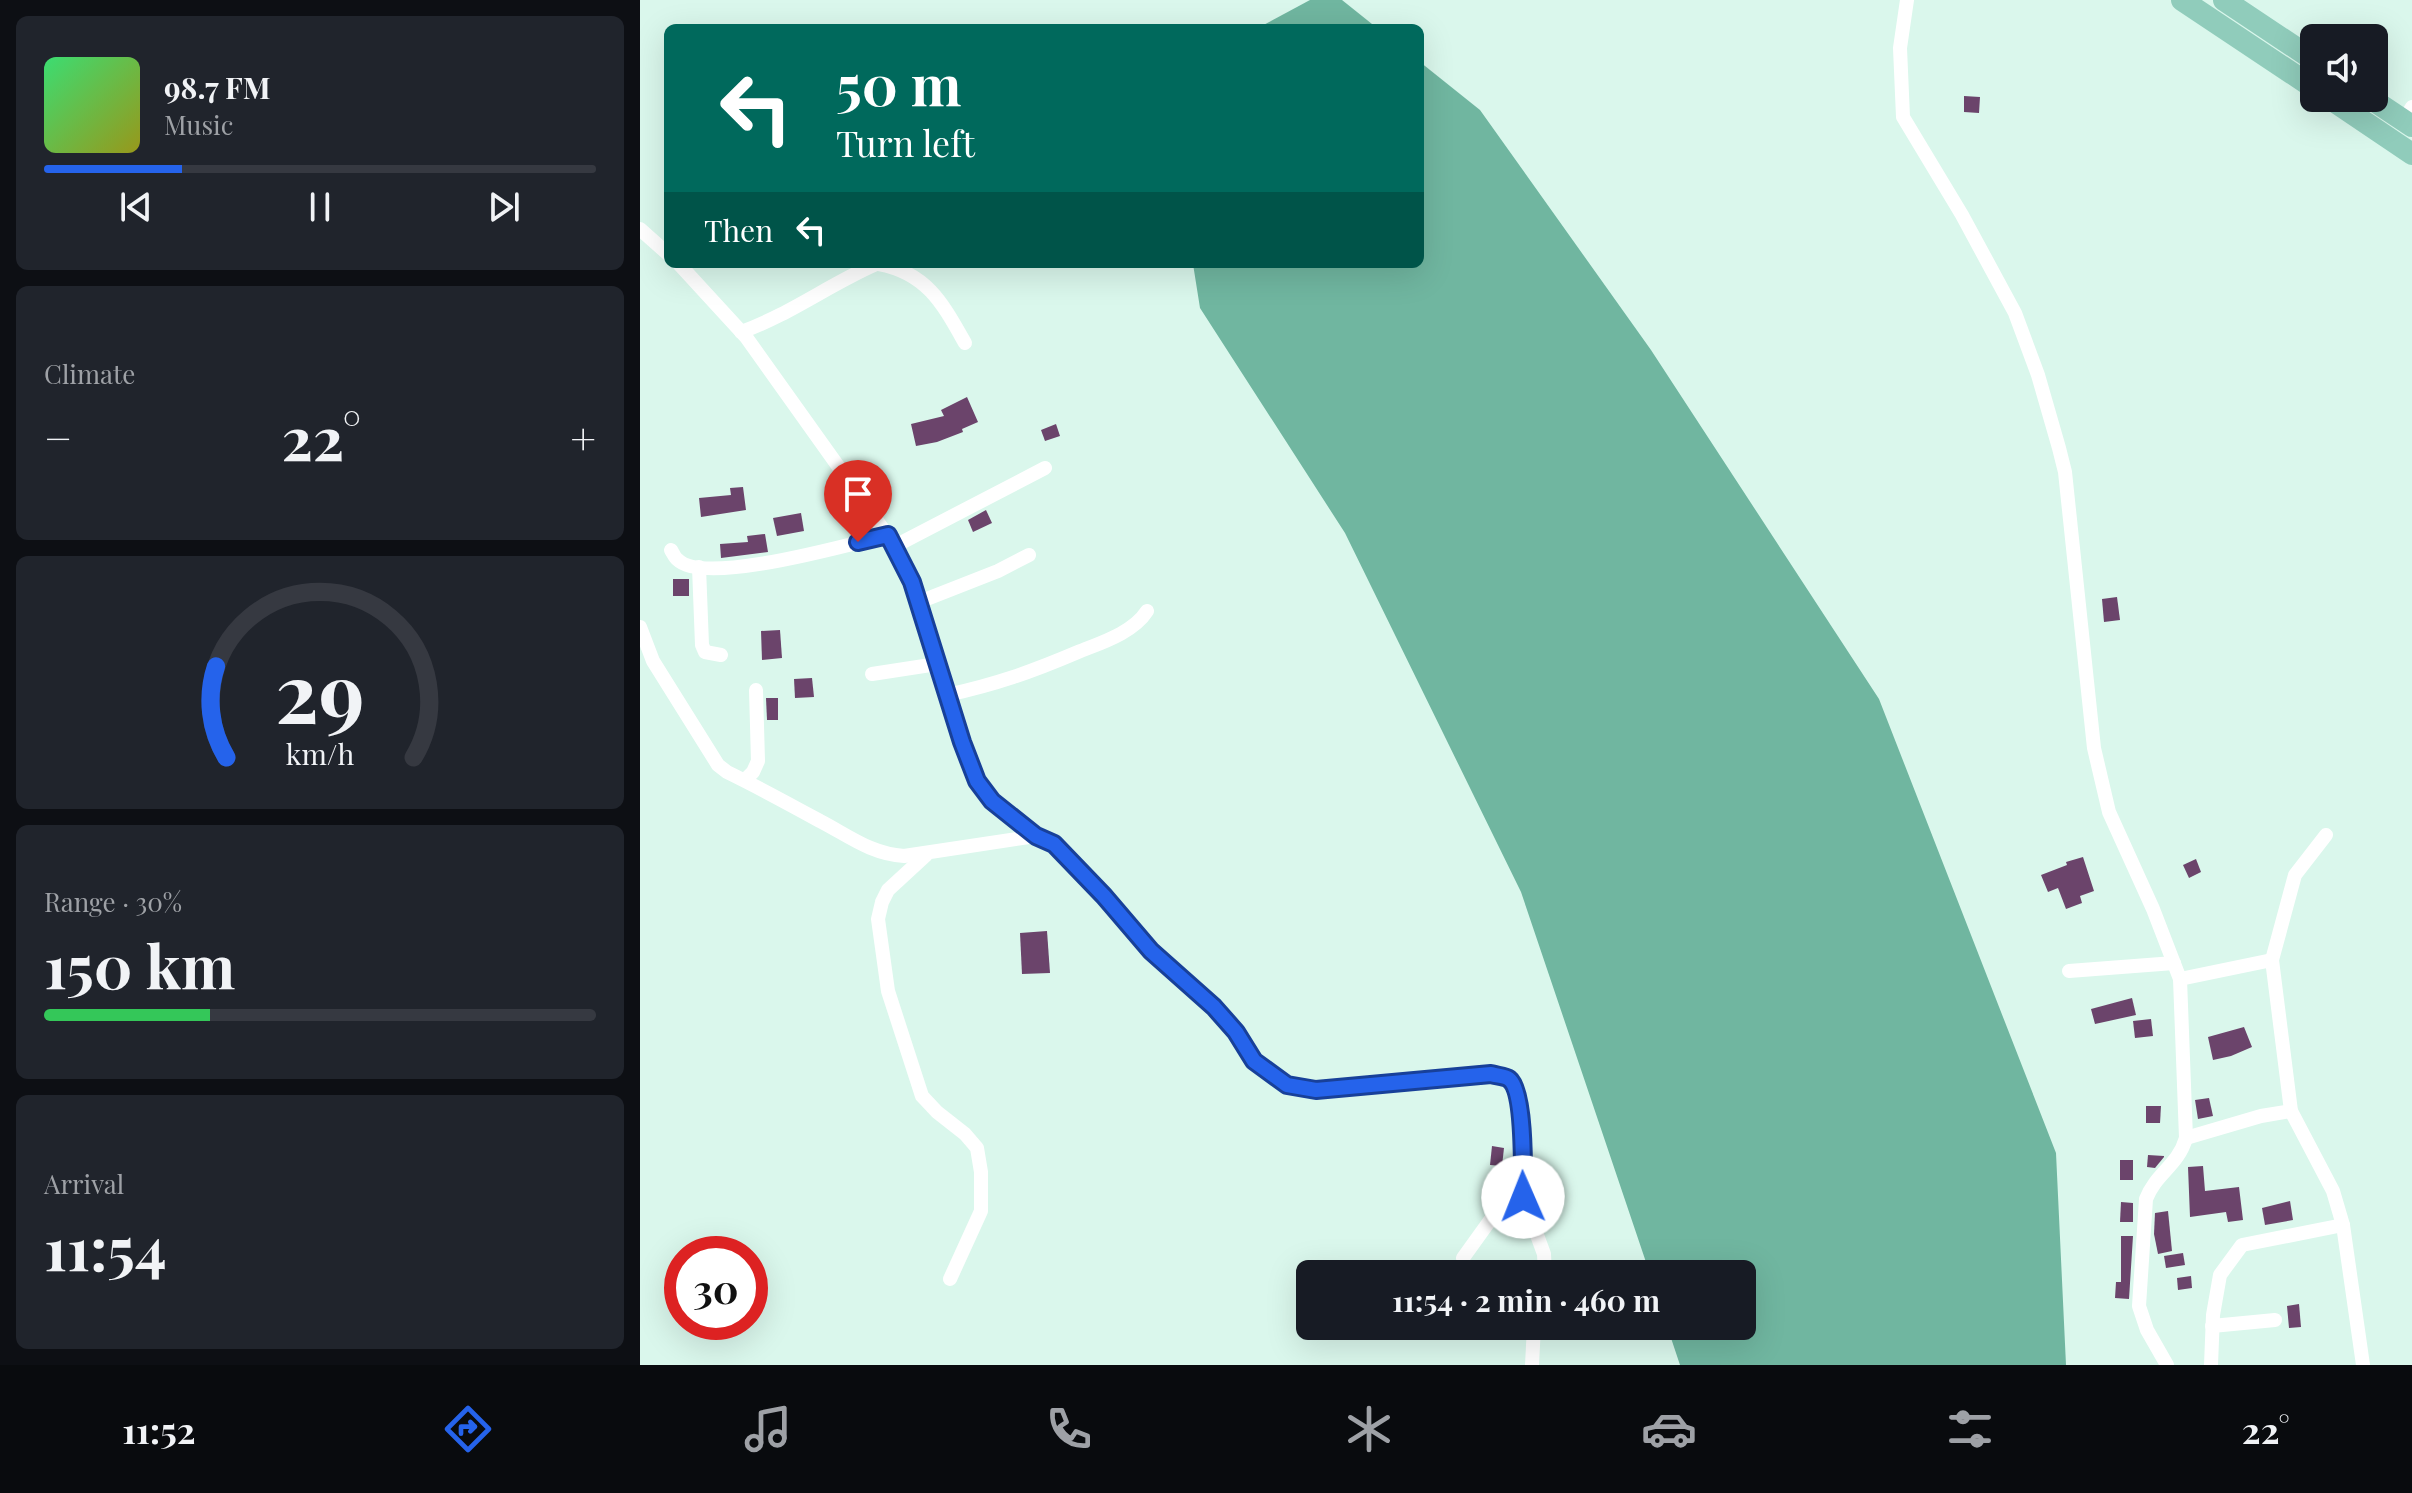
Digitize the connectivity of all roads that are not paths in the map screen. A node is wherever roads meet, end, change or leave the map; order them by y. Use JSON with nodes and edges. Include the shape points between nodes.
{"nodes":[{"id":1,"x":1907,"y":0,"type":"edge"},
{"id":2,"x":2182,"y":0,"type":"edge"},
{"id":3,"x":2224,"y":0,"type":"edge"},
{"id":4,"x":2300,"y":51,"type":"edge"},
{"id":5,"x":2300,"y":79,"type":"edge"},
{"id":6,"x":2388,"y":107,"type":"edge"},
{"id":7,"x":2350,"y":112,"type":"edge"},
{"id":8,"x":2409,"y":118,"type":"edge"},
{"id":9,"x":2412,"y":154,"type":"edge"},
{"id":10,"x":640,"y":229,"type":"edge"},
{"id":11,"x":664,"y":250,"type":"edge"},
{"id":12,"x":683,"y":268,"type":"edge"},
{"id":13,"x":868,"y":268,"type":"edge"},
{"id":14,"x":896,"y":268,"type":"edge"},
{"id":15,"x":741,"y":332,"type":"junction"},
{"id":16,"x":965,"y":343,"type":"dead end"},
{"id":17,"x":1045,"y":468,"type":"dead end"},
{"id":18,"x":891,"y":540,"type":"junction"},
{"id":19,"x":671,"y":550,"type":"dead end"},
{"id":20,"x":1029,"y":555,"type":"dead end"},
{"id":21,"x":699,"y":567,"type":"junction"},
{"id":22,"x":919,"y":602,"type":"junction"},
{"id":23,"x":1147,"y":611,"type":"dead end"},
{"id":24,"x":640,"y":627,"type":"edge"},
{"id":25,"x":721,"y":655,"type":"dead end"},
{"id":26,"x":937,"y":664,"type":"junction"},
{"id":27,"x":872,"y":674,"type":"dead end"},
{"id":28,"x":756,"y":690,"type":"dead end"},
{"id":29,"x":947,"y":695,"type":"junction"},
{"id":30,"x":745,"y":780,"type":"junction"},
{"id":31,"x":2326,"y":835,"type":"dead end"},
{"id":32,"x":1036,"y":836,"type":"junction"},
{"id":33,"x":926,"y":854,"type":"junction"},
{"id":34,"x":2272,"y":960,"type":"junction"},
{"id":35,"x":2174,"y":963,"type":"junction"},
{"id":36,"x":2069,"y":971,"type":"dead end"},
{"id":37,"x":2180,"y":979,"type":"junction"},
{"id":38,"x":2291,"y":1111,"type":"junction"},
{"id":39,"x":2186,"y":1138,"type":"junction"},
{"id":40,"x":1523,"y":1197,"type":"junction"},
{"id":41,"x":2343,"y":1225,"type":"junction"},
{"id":42,"x":1463,"y":1258,"type":"dead end"},
{"id":43,"x":1544,"y":1260,"type":"edge"},
{"id":44,"x":950,"y":1279,"type":"dead end"},
{"id":45,"x":2275,"y":1320,"type":"dead end"},
{"id":46,"x":2212,"y":1326,"type":"junction"},
{"id":47,"x":1533,"y":1340,"type":"edge"},
{"id":48,"x":1532,"y":1365,"type":"edge"},
{"id":49,"x":2167,"y":1365,"type":"edge"},
{"id":50,"x":2211,"y":1365,"type":"edge"},
{"id":51,"x":2363,"y":1365,"type":"edge"}],
"edges":[{"from":1,"to":35,"type":"street","via":[[1900,48],[1903,117],[2015,313],[2038,375],[2065,472],[2101,783]]},
{"from":2,"to":5,"type":"main road"},
{"from":3,"to":4,"type":"main road"},
{"from":6,"to":8,"type":"main road"},
{"from":7,"to":9,"type":"main road"},
{"from":10,"to":11,"type":"street"},
{"from":12,"to":15,"type":"street"},
{"from":13,"to":15,"type":"street"},
{"from":14,"to":16,"type":"street","via":[[920,279],[942,303]]},
{"from":15,"to":18,"type":"street"},
{"from":17,"to":18,"type":"street"},
{"from":18,"to":21,"type":"street","via":[[735,569]]},
{"from":18,"to":22,"type":"street"},
{"from":19,"to":21,"type":"street","via":[[678,561]]},
{"from":20,"to":22,"type":"street"},
{"from":21,"to":25,"type":"street","via":[[702,645],[705,652]]},
{"from":22,"to":26,"type":"street"},
{"from":23,"to":29,"type":"street","via":[[1107,641],[1059,662],[997,685]]},
{"from":24,"to":30,"type":"street","via":[[653,661],[710,754],[727,772]]},
{"from":26,"to":27,"type":"street"},
{"from":26,"to":29,"type":"street"},
{"from":28,"to":30,"type":"street","via":[[758,761]]},
{"from":29,"to":32,"type":"street","via":[[977,781],[992,801]]},
{"from":30,"to":33,"type":"street","via":[[866,848],[884,855]]},
{"from":31,"to":34,"type":"street","via":[[2295,875]]},
{"from":32,"to":33,"type":"street"},
{"from":32,"to":40,"type":"street","via":[[1054,844],[1151,951],[1214,1007],[1254,1061],[1287,1085],[1316,1090],[1491,1074],[1508,1078],[1521,1119]]},
{"from":33,"to":44,"type":"street","via":[[888,890],[878,919],[888,991],[922,1096],[977,1148],[981,1211]]},
{"from":34,"to":37,"type":"street"},
{"from":34,"to":38,"type":"street"},
{"from":35,"to":36,"type":"street"},
{"from":35,"to":37,"type":"street"},
{"from":37,"to":39,"type":"street"},
{"from":38,"to":39,"type":"street"},
{"from":38,"to":41,"type":"street","via":[[2333,1191]]},
{"from":39,"to":49,"type":"street","via":[[2176,1162],[2151,1186],[2146,1199],[2139,1306]]},
{"from":40,"to":42,"type":"street","via":[[1509,1194]]},
{"from":40,"to":43,"type":"street"},
{"from":41,"to":46,"type":"street","via":[[2242,1245],[2220,1275]]},
{"from":41,"to":51,"type":"street"},
{"from":45,"to":46,"type":"street"},
{"from":46,"to":50,"type":"street"},
{"from":47,"to":48,"type":"street"}]}
